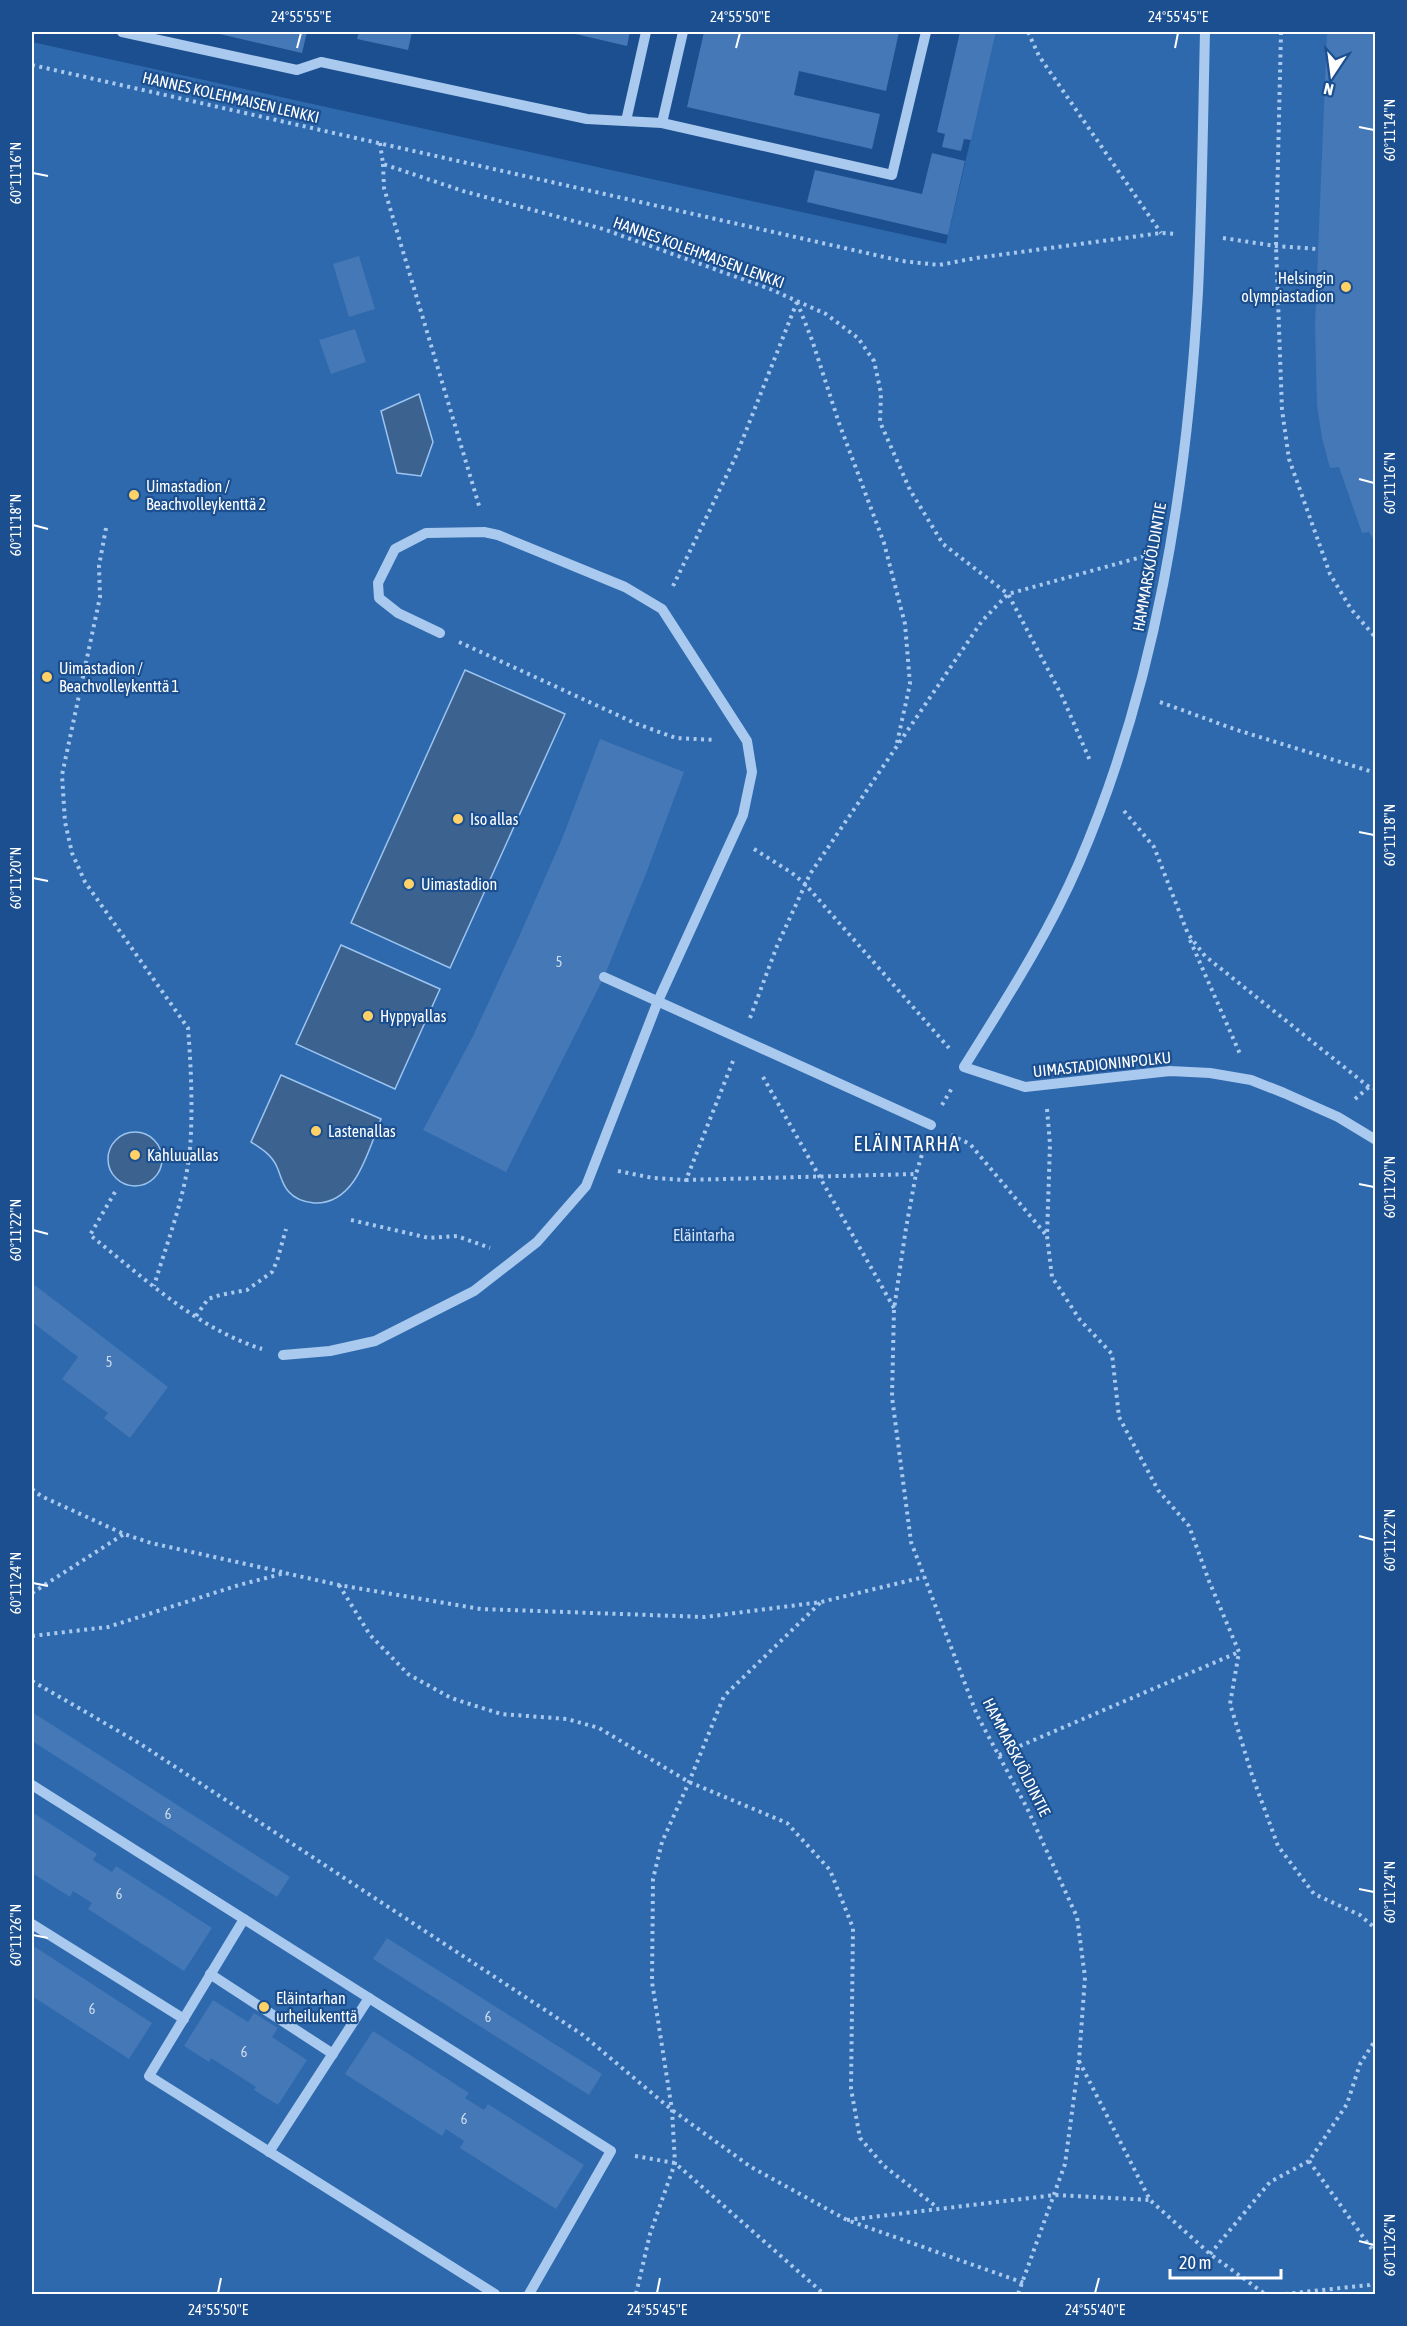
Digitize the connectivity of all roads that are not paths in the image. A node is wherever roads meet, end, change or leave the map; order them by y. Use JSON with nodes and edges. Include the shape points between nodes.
{"nodes":[{"id":1,"x":122,"y":32,"type":"edge"},
{"id":2,"x":646,"y":32,"type":"edge"},
{"id":3,"x":683,"y":32,"type":"edge"},
{"id":4,"x":926,"y":32,"type":"edge"},
{"id":5,"x":1205,"y":32,"type":"edge"},
{"id":6,"x":626,"y":121,"type":"junction"},
{"id":7,"x":662,"y":123,"type":"junction"},
{"id":8,"x":440,"y":633,"type":"road end"},
{"id":9,"x":604,"y":977,"type":"dead end"},
{"id":10,"x":658,"y":1001,"type":"junction"},
{"id":11,"x":964,"y":1067,"type":"joint"},
{"id":12,"x":931,"y":1125,"type":"road end"},
{"id":13,"x":1376,"y":1140,"type":"edge"},
{"id":14,"x":283,"y":1355,"type":"road end"},
{"id":15,"x":32,"y":1785,"type":"edge"},
{"id":16,"x":244,"y":1919,"type":"junction"},
{"id":17,"x":32,"y":1924,"type":"edge"},
{"id":18,"x":210,"y":1974,"type":"junction"},
{"id":19,"x":369,"y":1998,"type":"junction"},
{"id":20,"x":184,"y":2019,"type":"junction"},
{"id":21,"x":333,"y":2054,"type":"junction"},
{"id":22,"x":269,"y":2152,"type":"junction"},
{"id":23,"x":495,"y":2295,"type":"edge"},
{"id":24,"x":530,"y":2295,"type":"edge"}],
"edges":[{"from":1,"to":6,"type":"street","via":[[297,70],[321,62],[587,119]]},
{"from":2,"to":6,"type":"street"},
{"from":3,"to":7,"type":"street"},
{"from":4,"to":7,"type":"street","via":[[892,175]]},
{"from":5,"to":11,"type":"street","name":"HAMMARSKJÖLDINTIE","via":[[1197,293],[1187,419],[1170,549],[1138,695],[1078,864],[1054,914]]},
{"from":6,"to":7,"type":"street"},
{"from":8,"to":10,"type":"street","via":[[398,613],[379,598],[378,583],[395,549],[426,533],[498,535],[625,587],[662,609],[747,741],[752,772],[742,814]]},
{"from":9,"to":10,"type":"street"},
{"from":10,"to":12,"type":"street"},
{"from":10,"to":14,"type":"street","via":[[586,1186],[537,1242],[474,1290],[375,1341],[330,1351]]},
{"from":11,"to":13,"type":"street","name":"UIMASTADIONINPOLKU","via":[[1025,1087],[1170,1071],[1251,1080],[1338,1117]]},
{"from":15,"to":16,"type":"street"},
{"from":16,"to":18,"type":"street"},
{"from":16,"to":19,"type":"street"},
{"from":17,"to":20,"type":"street"},
{"from":18,"to":20,"type":"street"},
{"from":18,"to":21,"type":"street"},
{"from":19,"to":21,"type":"street"},
{"from":19,"to":24,"type":"street","via":[[611,2151]]},
{"from":20,"to":22,"type":"street","via":[[149,2076]]},
{"from":21,"to":22,"type":"street"},
{"from":22,"to":23,"type":"street"}]}
